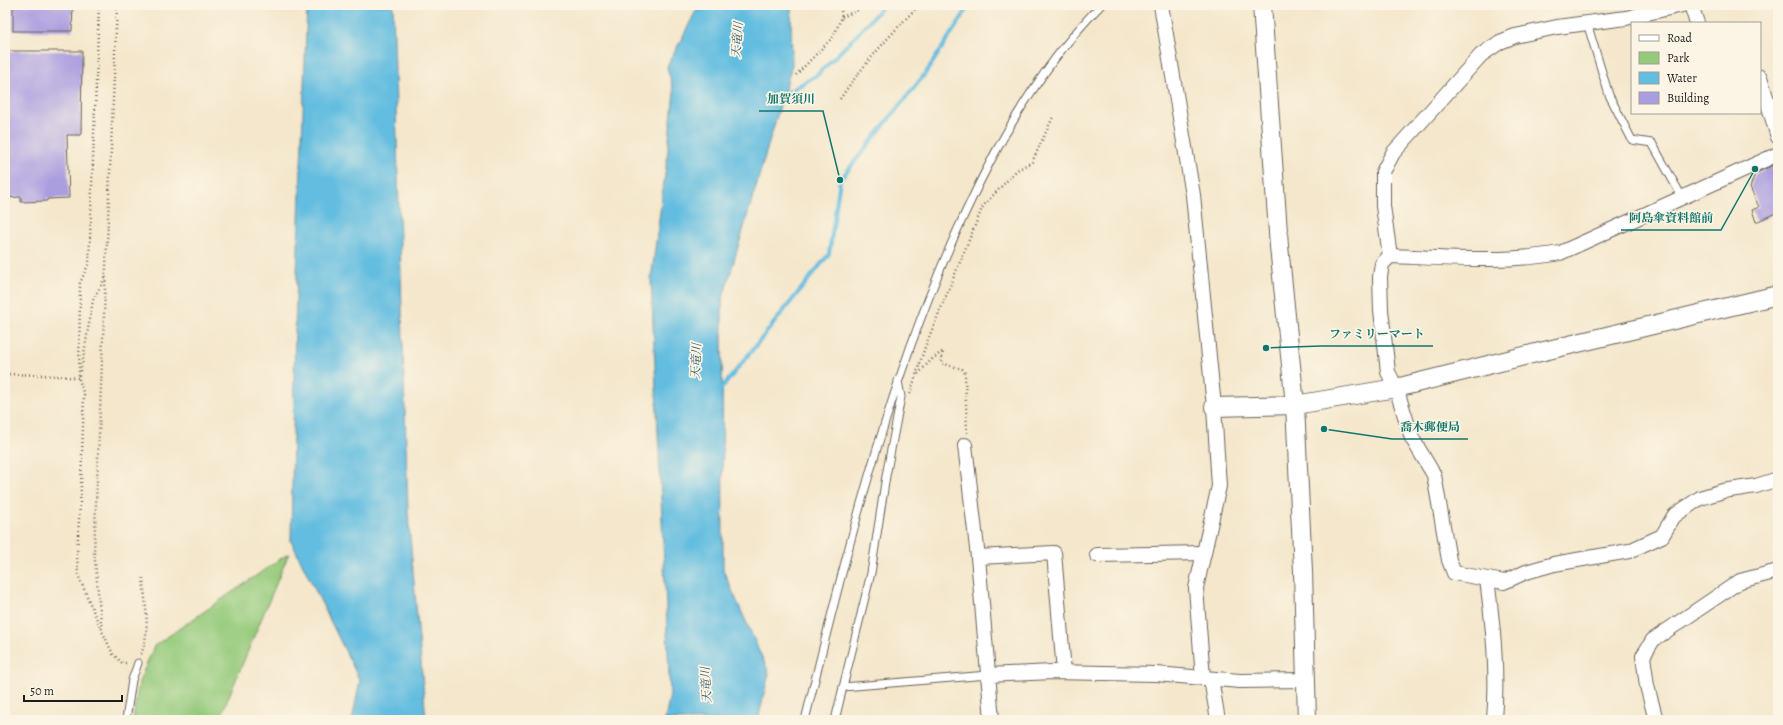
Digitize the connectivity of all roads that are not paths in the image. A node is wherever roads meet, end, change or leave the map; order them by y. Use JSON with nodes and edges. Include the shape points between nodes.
{"nodes":[{"id":1,"x":1101,"y":5,"type":"edge"},
{"id":2,"x":1161,"y":5,"type":"edge"},
{"id":3,"x":1262,"y":5,"type":"edge"},
{"id":4,"x":1682,"y":5,"type":"edge"},
{"id":5,"x":1691,"y":5,"type":"edge"},
{"id":6,"x":1697,"y":22,"type":"edge"},
{"id":7,"x":1587,"y":23,"type":"junction"},
{"id":8,"x":1761,"y":80,"type":"edge"},
{"id":9,"x":1778,"y":137,"type":"edge"},
{"id":10,"x":1778,"y":154,"type":"edge"},
{"id":11,"x":1682,"y":197,"type":"junction"},
{"id":12,"x":1390,"y":256,"type":"junction"},
{"id":13,"x":1778,"y":295,"type":"edge"},
{"id":14,"x":898,"y":379,"type":"junction"},
{"id":15,"x":1396,"y":388,"type":"junction"},
{"id":16,"x":1296,"y":405,"type":"junction"},
{"id":17,"x":1214,"y":407,"type":"junction"},
{"id":18,"x":966,"y":445,"type":"road end"},
{"id":19,"x":1778,"y":479,"type":"edge"},
{"id":20,"x":1204,"y":552,"type":"junction"},
{"id":21,"x":1097,"y":555,"type":"dead end"},
{"id":22,"x":978,"y":557,"type":"junction"},
{"id":23,"x":1778,"y":571,"type":"edge"},
{"id":24,"x":1487,"y":579,"type":"junction"},
{"id":25,"x":138,"y":663,"type":"road end"},
{"id":26,"x":1064,"y":672,"type":"junction"},
{"id":27,"x":988,"y":675,"type":"junction"},
{"id":28,"x":1207,"y":678,"type":"junction"},
{"id":29,"x":1306,"y":680,"type":"junction"},
{"id":30,"x":844,"y":687,"type":"junction"},
{"id":31,"x":126,"y":720,"type":"edge"},
{"id":32,"x":805,"y":720,"type":"edge"},
{"id":33,"x":835,"y":720,"type":"edge"},
{"id":34,"x":992,"y":720,"type":"edge"},
{"id":35,"x":1218,"y":720,"type":"edge"},
{"id":36,"x":1307,"y":720,"type":"edge"},
{"id":37,"x":1494,"y":720,"type":"edge"},
{"id":38,"x":1656,"y":720,"type":"edge"}],
"edges":[{"from":1,"to":14,"type":"lane","via":[[1067,42],[1030,94],[989,161],[949,247]]},
{"from":2,"to":17,"type":"street","via":[[1193,195]]},
{"from":3,"to":16,"type":"street","via":[[1278,246]]},
{"from":4,"to":7,"type":"street","via":[[1626,18]]},
{"from":5,"to":6,"type":"street"},
{"from":7,"to":11,"type":"lane","via":[[1608,95],[1632,140],[1652,143]]},
{"from":7,"to":12,"type":"street","via":[[1515,36],[1500,42],[1481,55],[1393,153],[1383,172],[1383,206]]},
{"from":8,"to":9,"type":"street"},
{"from":10,"to":11,"type":"street"},
{"from":11,"to":12,"type":"street","via":[[1560,253],[1540,257]]},
{"from":12,"to":15,"type":"street","via":[[1382,264],[1381,310],[1388,372]]},
{"from":13,"to":15,"type":"street"},
{"from":14,"to":30,"type":"lane","via":[[902,397],[886,476],[871,573]]},
{"from":14,"to":32,"type":"lane","via":[[867,482]]},
{"from":15,"to":16,"type":"street"},
{"from":15,"to":24,"type":"street","via":[[1412,438],[1434,475],[1449,560],[1454,573]]},
{"from":16,"to":17,"type":"street"},
{"from":16,"to":29,"type":"street"},
{"from":17,"to":20,"type":"street","via":[[1219,486]]},
{"from":18,"to":22,"type":"street"},
{"from":19,"to":24,"type":"street","via":[[1700,498],[1674,516],[1662,536],[1629,551],[1554,564],[1504,582]]},
{"from":20,"to":21,"type":"street"},
{"from":20,"to":28,"type":"street","via":[[1196,588]]},
{"from":22,"to":26,"type":"street","via":[[1054,553]]},
{"from":22,"to":27,"type":"street"},
{"from":23,"to":38,"type":"street","via":[[1740,581],[1653,640],[1643,656],[1647,686]]},
{"from":24,"to":37,"type":"street","via":[[1495,644]]},
{"from":25,"to":31,"type":"lane","via":[[132,680]]},
{"from":26,"to":27,"type":"street"},
{"from":26,"to":28,"type":"street"},
{"from":27,"to":30,"type":"lane"},
{"from":27,"to":34,"type":"street"},
{"from":28,"to":29,"type":"street","via":[[1240,681]]},
{"from":28,"to":35,"type":"street"},
{"from":29,"to":36,"type":"street"},
{"from":30,"to":33,"type":"lane"}]}
